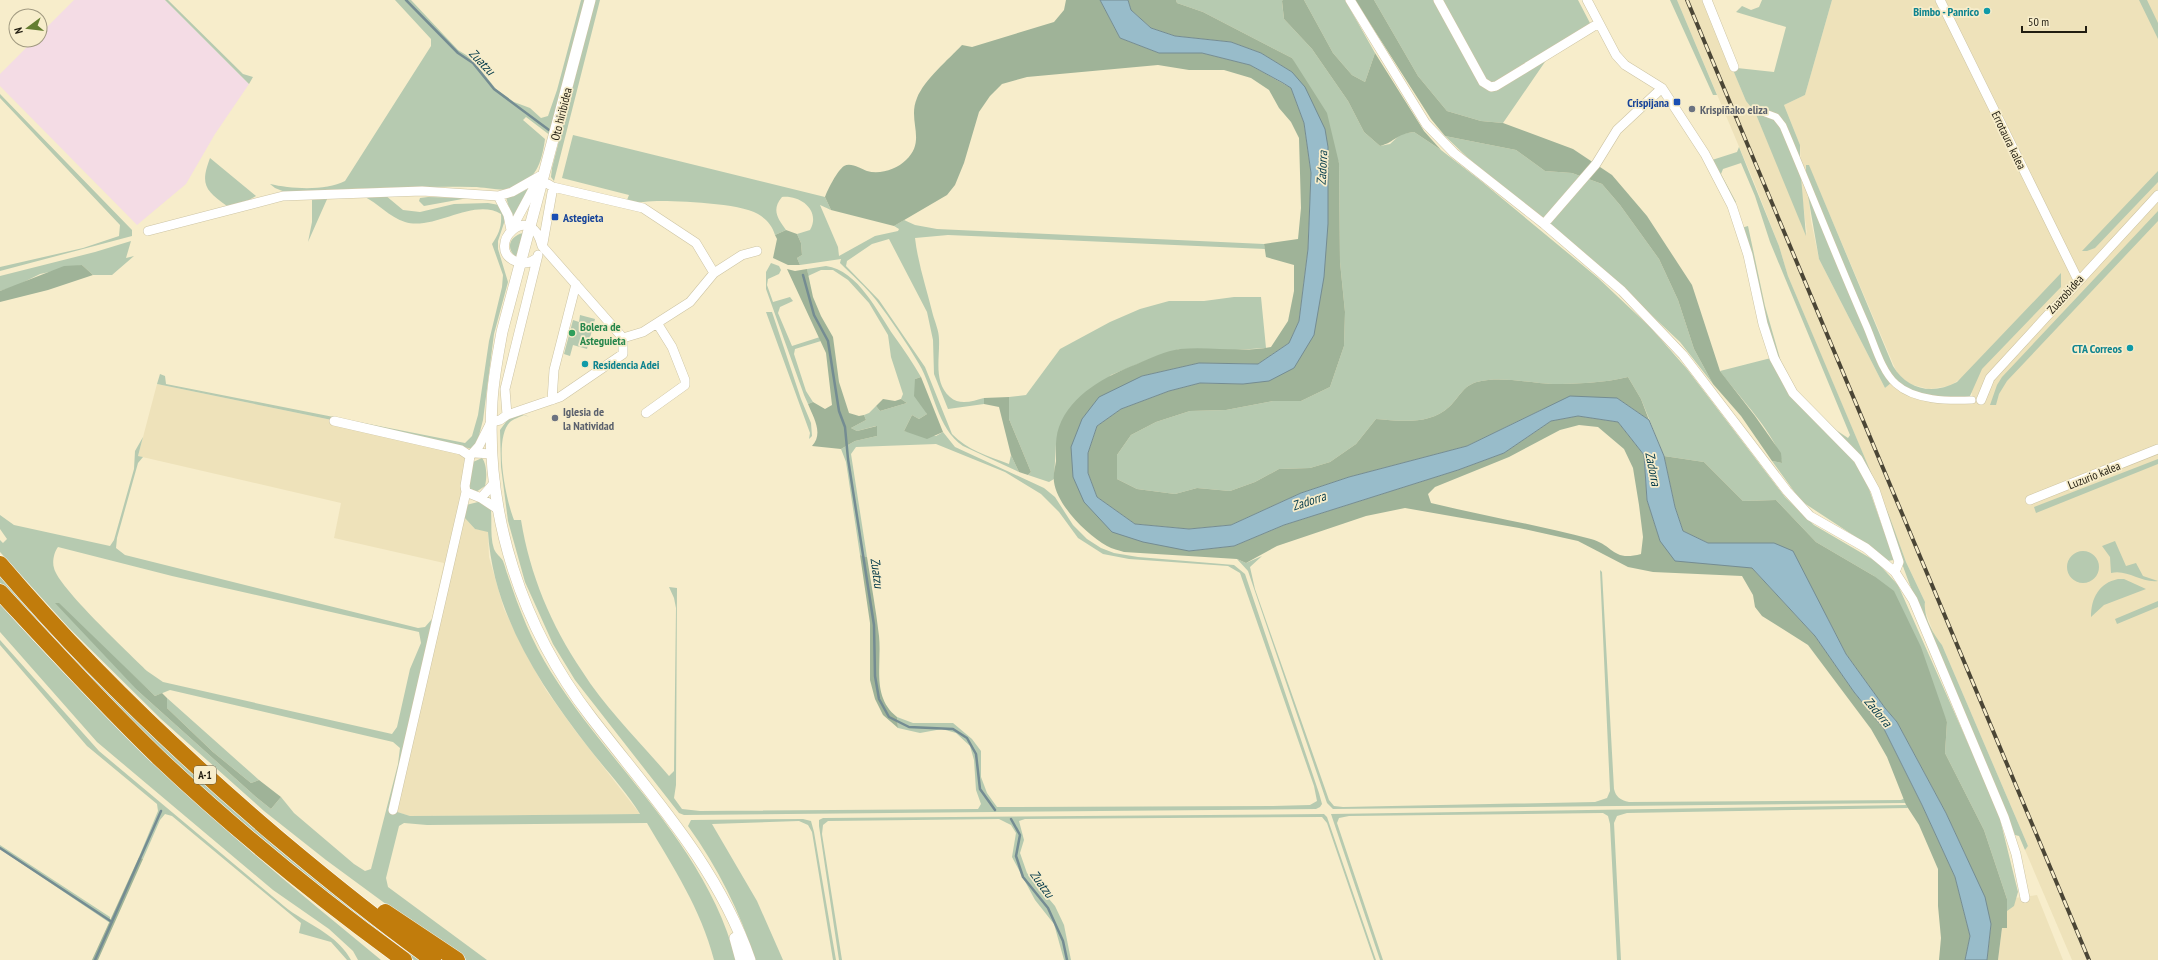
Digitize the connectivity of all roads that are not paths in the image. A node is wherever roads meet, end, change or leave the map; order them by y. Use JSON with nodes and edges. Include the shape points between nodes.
{"nodes":[{"id":1,"x":590,"y":0,"type":"edge"},
{"id":2,"x":1350,"y":0,"type":"edge"},
{"id":3,"x":1438,"y":0,"type":"edge"},
{"id":4,"x":1587,"y":0,"type":"edge"},
{"id":5,"x":1707,"y":0,"type":"edge"},
{"id":6,"x":1940,"y":0,"type":"edge"},
{"id":7,"x":1599,"y":23,"type":"junction"},
{"id":8,"x":1734,"y":67,"type":"dead end"},
{"id":9,"x":1662,"y":88,"type":"junction"},
{"id":10,"x":1760,"y":111,"type":"dead end"},
{"id":11,"x":542,"y":178,"type":"junction"},
{"id":12,"x":553,"y":187,"type":"junction"},
{"id":13,"x":2158,"y":195,"type":"edge"},
{"id":14,"x":498,"y":196,"type":"junction"},
{"id":15,"x":1544,"y":224,"type":"junction"},
{"id":16,"x":531,"y":227,"type":"junction"},
{"id":17,"x":511,"y":230,"type":"junction"},
{"id":18,"x":148,"y":231,"type":"dead end"},
{"id":19,"x":542,"y":246,"type":"junction"},
{"id":20,"x":757,"y":251,"type":"dead end"},
{"id":21,"x":537,"y":258,"type":"junction"},
{"id":22,"x":520,"y":263,"type":"junction"},
{"id":23,"x":714,"y":273,"type":"junction"},
{"id":24,"x":2078,"y":280,"type":"junction"},
{"id":25,"x":576,"y":284,"type":"junction"},
{"id":26,"x":657,"y":323,"type":"junction"},
{"id":27,"x":623,"y":338,"type":"junction"},
{"id":28,"x":552,"y":400,"type":"junction"},
{"id":29,"x":1972,"y":400,"type":"dead end"},
{"id":30,"x":1982,"y":400,"type":"dead end"},
{"id":31,"x":646,"y":413,"type":"dead end"},
{"id":32,"x":507,"y":415,"type":"junction"},
{"id":33,"x":334,"y":422,"type":"dead end"},
{"id":34,"x":491,"y":422,"type":"junction"},
{"id":35,"x":2158,"y":449,"type":"edge"},
{"id":36,"x":472,"y":454,"type":"junction"},
{"id":37,"x":492,"y":454,"type":"junction"},
{"id":38,"x":494,"y":482,"type":"junction"},
{"id":39,"x":466,"y":492,"type":"junction"},
{"id":40,"x":481,"y":498,"type":"junction"},
{"id":41,"x":2030,"y":500,"type":"dead end"},
{"id":42,"x":499,"y":510,"type":"junction"},
{"id":43,"x":0,"y":564,"type":"edge"},
{"id":44,"x":1895,"y":572,"type":"junction"},
{"id":45,"x":0,"y":592,"type":"edge"},
{"id":46,"x":393,"y":810,"type":"dead end"},
{"id":47,"x":265,"y":826,"type":"junction"},
{"id":48,"x":706,"y":869,"type":"junction"},
{"id":49,"x":2025,"y":898,"type":"dead end"},
{"id":50,"x":347,"y":918,"type":"junction"},
{"id":51,"x":389,"y":960,"type":"edge"},
{"id":52,"x":404,"y":960,"type":"edge"},
{"id":53,"x":433,"y":960,"type":"edge"},
{"id":54,"x":457,"y":960,"type":"edge"},
{"id":55,"x":741,"y":960,"type":"edge"},
{"id":56,"x":750,"y":960,"type":"edge"}],
"edges":[{"from":1,"to":11,"type":"street","name":"Oto hiribidea","via":[[549,162]]},
{"from":2,"to":15,"type":"street","via":[[1426,124],[1454,153]]},
{"from":3,"to":7,"type":"street","via":[[1483,82],[1491,87]]},
{"from":4,"to":7,"type":"street"},
{"from":5,"to":8,"type":"street"},
{"from":6,"to":24,"type":"street","name":"Errotaura kalea"},
{"from":7,"to":9,"type":"street","via":[[1625,65]]},
{"from":9,"to":15,"type":"street","via":[[1617,130],[1596,164]]},
{"from":9,"to":44,"type":"street","via":[[1705,154],[1732,206],[1748,256],[1763,324],[1774,358],[1793,393],[1858,459],[1875,490],[1899,562]]},
{"from":10,"to":29,"type":"street","via":[[1776,116],[1783,126],[1861,314],[1887,372],[1895,383],[1905,391],[1919,396]]},
{"from":11,"to":12,"type":"street"},
{"from":11,"to":14,"type":"street"},
{"from":11,"to":16,"type":"street","name":"Oto hiribidea"},
{"from":11,"to":17,"type":"street"},
{"from":12,"to":19,"type":"street"},
{"from":12,"to":23,"type":"street","via":[[643,208],[696,243]]},
{"from":13,"to":24,"type":"street","name":"Zuazobidea"},
{"from":14,"to":17,"type":"street","via":[[508,215]]},
{"from":14,"to":18,"type":"street","via":[[422,190],[283,196]]},
{"from":15,"to":44,"type":"street","via":[[1622,292],[1683,355],[1787,492],[1810,516],[1866,548]]},
{"from":16,"to":17,"type":"street","via":[[524,226]]},
{"from":16,"to":19,"type":"street","via":[[540,235]]},
{"from":16,"to":22,"type":"street","name":"Oto hiribidea"},
{"from":17,"to":22,"type":"street","via":[[506,236],[505,249],[512,260]]},
{"from":19,"to":21,"type":"street"},
{"from":19,"to":25,"type":"street"},
{"from":20,"to":23,"type":"street","via":[[742,255]]},
{"from":21,"to":22,"type":"street","via":[[529,263]]},
{"from":21,"to":32,"type":"street","via":[[505,389]]},
{"from":22,"to":34,"type":"street","name":"Oto hiribidea","via":[[502,332]]},
{"from":23,"to":26,"type":"street","via":[[690,302]]},
{"from":24,"to":30,"type":"street","name":"Zuazobidea","via":[[1990,378]]},
{"from":25,"to":27,"type":"street"},
{"from":25,"to":28,"type":"street","via":[[554,370]]},
{"from":26,"to":27,"type":"street","via":[[643,332]]},
{"from":26,"to":31,"type":"street","via":[[672,347],[685,385]]},
{"from":27,"to":28,"type":"street","via":[[623,354]]},
{"from":28,"to":32,"type":"street"},
{"from":32,"to":34,"type":"street"},
{"from":33,"to":36,"type":"street"},
{"from":34,"to":36,"type":"street"},
{"from":34,"to":37,"type":"street","name":"Oto hiribidea"},
{"from":35,"to":41,"type":"street","name":"Luzurio kalea"},
{"from":36,"to":37,"type":"street"},
{"from":36,"to":39,"type":"street"},
{"from":37,"to":38,"type":"street","name":"Oto hiribidea"},
{"from":38,"to":40,"type":"street"},
{"from":38,"to":42,"type":"street","name":"Oto hiribidea"},
{"from":39,"to":40,"type":"street"},
{"from":39,"to":46,"type":"street"},
{"from":40,"to":42,"type":"street"},
{"from":42,"to":48,"type":"street","name":"Oto hiribidea","via":[[516,579],[538,634],[552,660],[586,711],[672,818]]},
{"from":43,"to":47,"type":"highway","number":"A-1","via":[[125,699],[215,784]]},
{"from":44,"to":49,"type":"street","via":[[1913,600],[2004,817],[2016,854]]},
{"from":45,"to":50,"type":"highway","number":"A-1","via":[[83,682],[159,758],[254,842]]},
{"from":47,"to":53,"type":"highway","number":"A-1","via":[[338,888]]},
{"from":47,"to":54,"type":"highway"},
{"from":48,"to":55,"type":"street","via":[[734,934]]},
{"from":48,"to":56,"type":"street","via":[[726,901]]},
{"from":50,"to":51,"type":"highway"},
{"from":50,"to":52,"type":"highway","number":"A-1"}]}
